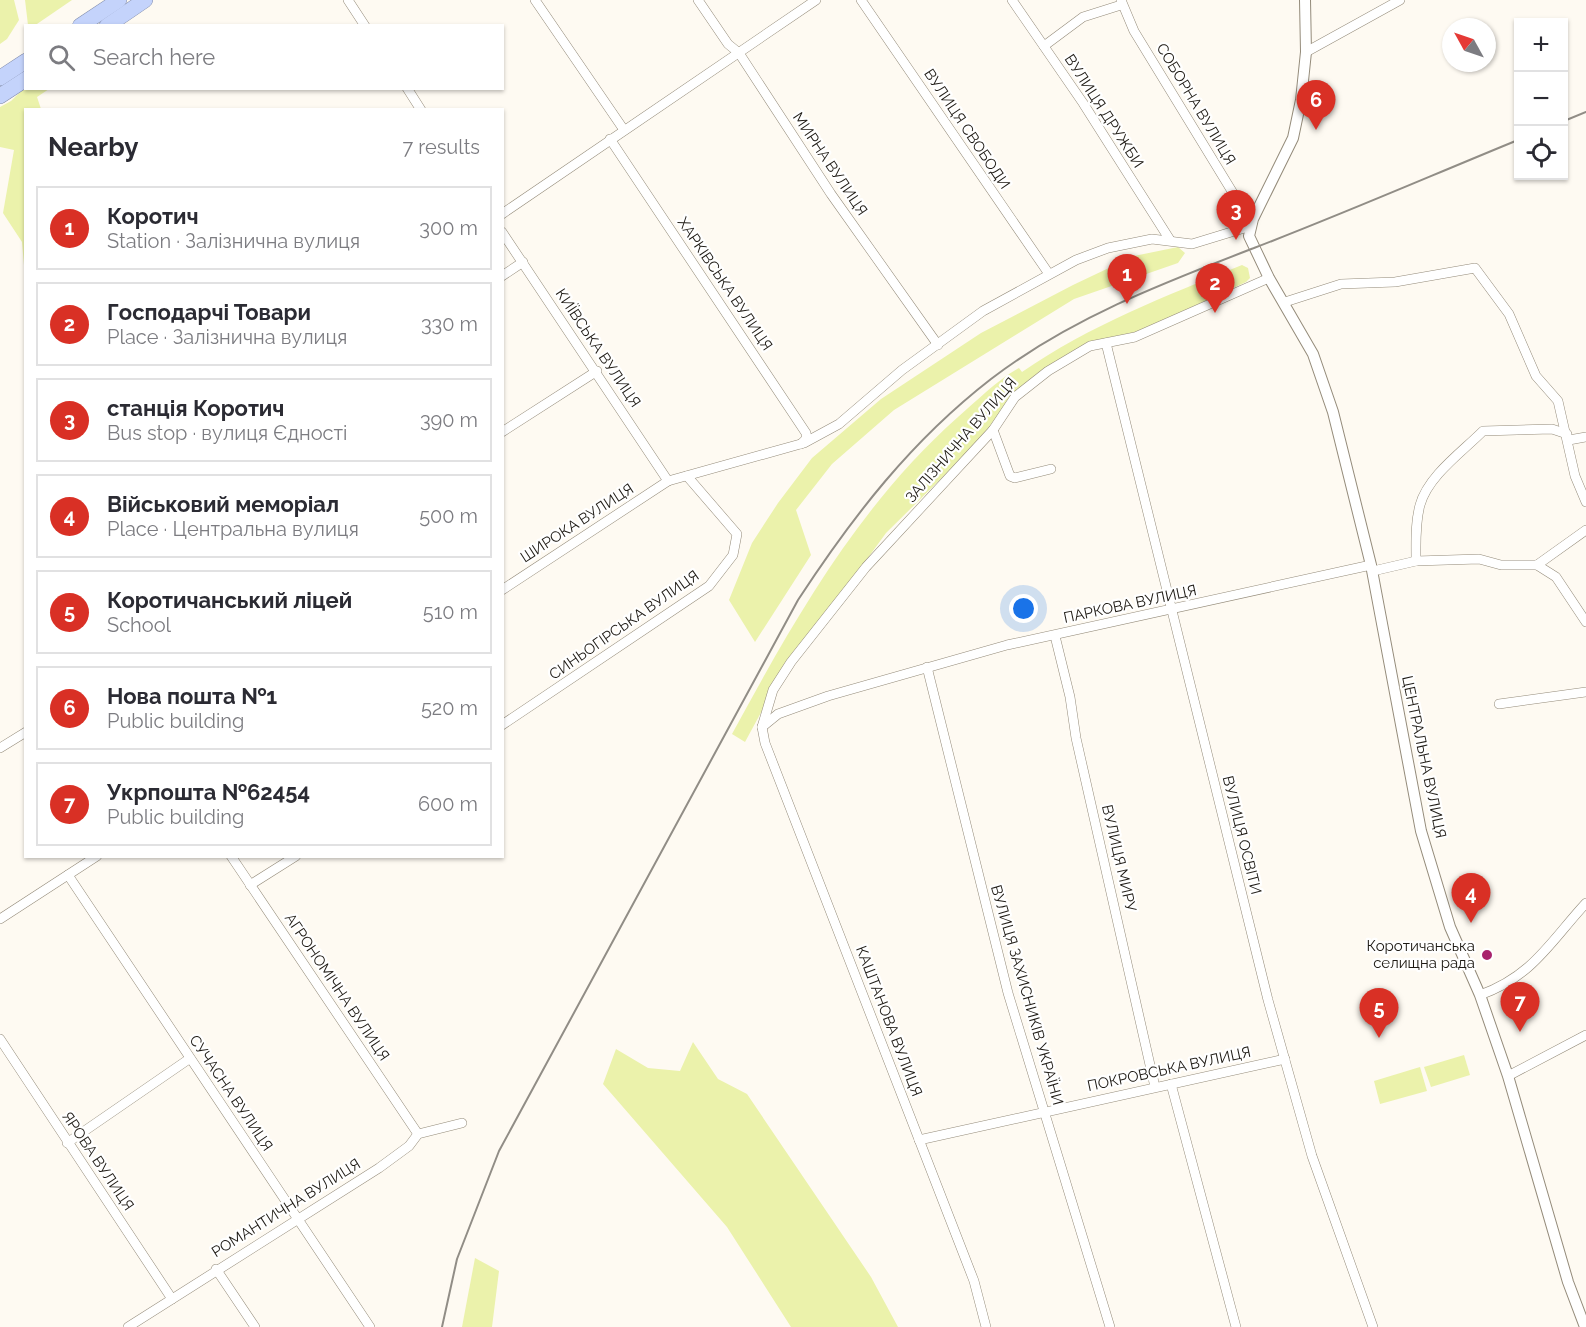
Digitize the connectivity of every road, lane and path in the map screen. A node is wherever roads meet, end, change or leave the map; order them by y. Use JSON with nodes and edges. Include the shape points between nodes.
{"nodes":[{"id":1,"x":119,"y":0,"type":"edge"},
{"id":2,"x":145,"y":0,"type":"edge"},
{"id":3,"x":348,"y":0,"type":"edge"},
{"id":4,"x":535,"y":0,"type":"edge"},
{"id":5,"x":698,"y":0,"type":"edge"},
{"id":6,"x":816,"y":0,"type":"edge"},
{"id":7,"x":861,"y":0,"type":"edge"},
{"id":8,"x":1012,"y":0,"type":"edge"},
{"id":9,"x":1305,"y":0,"type":"edge"},
{"id":10,"x":1400,"y":0,"type":"edge"},
{"id":11,"x":1121,"y":2,"type":"edge"},
{"id":12,"x":83,"y":24,"type":"edge"},
{"id":13,"x":110,"y":24,"type":"edge"},
{"id":14,"x":364,"y":24,"type":"edge"},
{"id":15,"x":1044,"y":46,"type":"junction"},
{"id":16,"x":1306,"y":52,"type":"junction"},
{"id":17,"x":739,"y":53,"type":"junction"},
{"id":18,"x":24,"y":62,"type":"edge"},
{"id":19,"x":0,"y":78,"type":"edge"},
{"id":20,"x":24,"y":80,"type":"edge"},
{"id":21,"x":408,"y":90,"type":"edge"},
{"id":22,"x":0,"y":96,"type":"edge"},
{"id":23,"x":420,"y":108,"type":"edge"},
{"id":24,"x":624,"y":130,"type":"junction"},
{"id":25,"x":610,"y":140,"type":"junction"},
{"id":26,"x":504,"y":213,"type":"edge"},
{"id":27,"x":1252,"y":223,"type":"junction"},
{"id":28,"x":504,"y":235,"type":"edge"},
{"id":29,"x":1170,"y":240,"type":"junction"},
{"id":30,"x":523,"y":262,"type":"junction"},
{"id":31,"x":1049,"y":274,"type":"junction"},
{"id":32,"x":504,"y":275,"type":"edge"},
{"id":33,"x":1269,"y":278,"type":"junction"},
{"id":34,"x":1285,"y":302,"type":"junction"},
{"id":35,"x":1106,"y":343,"type":"junction"},
{"id":36,"x":938,"y":345,"type":"junction"},
{"id":37,"x":597,"y":371,"type":"junction"},
{"id":38,"x":993,"y":430,"type":"junction"},
{"id":39,"x":504,"y":431,"type":"edge"},
{"id":40,"x":1568,"y":437,"type":"junction"},
{"id":41,"x":1586,"y":437,"type":"edge"},
{"id":42,"x":800,"y":444,"type":"junction"},
{"id":43,"x":1052,"y":469,"type":"dead end"},
{"id":44,"x":687,"y":476,"type":"junction"},
{"id":45,"x":668,"y":481,"type":"junction"},
{"id":46,"x":1586,"y":502,"type":"edge"},
{"id":47,"x":1586,"y":530,"type":"edge"},
{"id":48,"x":1416,"y":561,"type":"junction"},
{"id":49,"x":1537,"y":566,"type":"junction"},
{"id":50,"x":1372,"y":568,"type":"junction"},
{"id":51,"x":504,"y":589,"type":"edge"},
{"id":52,"x":1172,"y":611,"type":"junction"},
{"id":53,"x":1586,"y":622,"type":"edge"},
{"id":54,"x":1055,"y":636,"type":"junction"},
{"id":55,"x":927,"y":667,"type":"junction"},
{"id":56,"x":1586,"y":692,"type":"edge"},
{"id":57,"x":1499,"y":704,"type":"dead end"},
{"id":58,"x":504,"y":724,"type":"edge"},
{"id":59,"x":762,"y":727,"type":"junction"},
{"id":60,"x":24,"y":733,"type":"edge"},
{"id":61,"x":0,"y":748,"type":"edge"},
{"id":62,"x":94,"y":858,"type":"edge"},
{"id":63,"x":232,"y":858,"type":"edge"},
{"id":64,"x":293,"y":858,"type":"edge"},
{"id":65,"x":68,"y":875,"type":"junction"},
{"id":66,"x":250,"y":885,"type":"junction"},
{"id":67,"x":1586,"y":903,"type":"edge"},
{"id":68,"x":0,"y":919,"type":"edge"},
{"id":69,"x":1480,"y":995,"type":"junction"},
{"id":70,"x":1586,"y":1035,"type":"edge"},
{"id":71,"x":0,"y":1039,"type":"edge"},
{"id":72,"x":189,"y":1059,"type":"junction"},
{"id":73,"x":1286,"y":1059,"type":"junction"},
{"id":74,"x":1508,"y":1076,"type":"junction"},
{"id":75,"x":1171,"y":1084,"type":"junction"},
{"id":76,"x":1155,"y":1087,"type":"junction"},
{"id":77,"x":1044,"y":1113,"type":"junction"},
{"id":78,"x":462,"y":1123,"type":"dead end"},
{"id":79,"x":418,"y":1134,"type":"junction"},
{"id":80,"x":918,"y":1140,"type":"junction"},
{"id":81,"x":67,"y":1143,"type":"junction"},
{"id":82,"x":299,"y":1218,"type":"junction"},
{"id":83,"x":216,"y":1269,"type":"junction"},
{"id":84,"x":172,"y":1299,"type":"junction"},
{"id":85,"x":134,"y":1325,"type":"edge"},
{"id":86,"x":255,"y":1327,"type":"edge"},
{"id":87,"x":370,"y":1327,"type":"edge"},
{"id":88,"x":986,"y":1327,"type":"edge"},
{"id":89,"x":1110,"y":1327,"type":"edge"},
{"id":90,"x":1236,"y":1327,"type":"edge"},
{"id":91,"x":1373,"y":1327,"type":"edge"},
{"id":92,"x":1585,"y":1327,"type":"edge"}],
"edges":[{"from":1,"to":12,"type":"highway"},
{"from":2,"to":13,"type":"highway"},
{"from":3,"to":14,"type":"street"},
{"from":4,"to":24,"type":"street"},
{"from":5,"to":17,"type":"street","name":"МИРНА ВУЛИЦЯ","via":[[728,44]]},
{"from":6,"to":17,"type":"street"},
{"from":7,"to":31,"type":"street","name":"ВУЛИЦЯ СВОБОДИ"},
{"from":8,"to":15,"type":"street","name":"ВУЛИЦЯ ДРУЖБИ"},
{"from":9,"to":16,"type":"street"},
{"from":10,"to":16,"type":"street"},
{"from":11,"to":15,"type":"street","via":[[1083,17]]},
{"from":11,"to":27,"type":"street","name":"СОБОРНА ВУЛИЦЯ"},
{"from":15,"to":29,"type":"street","name":"ВУЛИЦЯ ДРУЖБИ"},
{"from":16,"to":27,"type":"street","via":[[1293,138]]},
{"from":17,"to":24,"type":"street"},
{"from":17,"to":36,"type":"street","name":"МИРНА ВУЛИЦЯ","via":[[831,194]]},
{"from":18,"to":19,"type":"highway"},
{"from":20,"to":22,"type":"highway"},
{"from":21,"to":23,"type":"street"},
{"from":24,"to":25,"type":"street"},
{"from":25,"to":26,"type":"street"},
{"from":25,"to":42,"type":"street","name":"ХАРКІВСЬКА ВУЛИЦЯ","via":[[806,433],[807,438]]},
{"from":27,"to":29,"type":"street","name":"ШИРОКА ВУЛИЦЯ","via":[[1192,244]]},
{"from":27,"to":33,"type":"street","name":"ЦЕНТРАЛЬНА ВУЛИЦЯ","via":[[1249,236]]},
{"from":28,"to":30,"type":"street","name":"КИЇВСЬКА ВУЛИЦЯ"},
{"from":29,"to":31,"type":"street","name":"ШИРОКА ВУЛИЦЯ","via":[[1152,239],[1108,248]]},
{"from":30,"to":32,"type":"street"},
{"from":30,"to":37,"type":"street","name":"КИЇВСЬКА ВУЛИЦЯ"},
{"from":31,"to":36,"type":"street","name":"ШИРОКА ВУЛИЦЯ","via":[[983,311]]},
{"from":33,"to":34,"type":"street","name":"ЦЕНТРАЛЬНА ВУЛИЦЯ"},
{"from":33,"to":35,"type":"street","name":"ЗАЛІЗНИЧНА ВУЛИЦЯ","via":[[1134,337]]},
{"from":34,"to":40,"type":"street","via":[[1341,284],[1395,282],[1475,268],[1509,314],[1536,376],[1558,401]]},
{"from":34,"to":50,"type":"street","name":"ЦЕНТРАЛЬНА ВУЛИЦЯ","via":[[1313,354],[1333,412]]},
{"from":35,"to":38,"type":"street","name":"ЗАЛІЗНИЧНА ВУЛИЦЯ","via":[[1082,350],[1031,383],[1015,397]]},
{"from":35,"to":52,"type":"street","name":"ВУЛИЦЯ ОСВІТИ"},
{"from":36,"to":42,"type":"street","name":"ШИРОКА ВУЛИЦЯ","via":[[839,424]]},
{"from":37,"to":39,"type":"street"},
{"from":37,"to":45,"type":"street","name":"КИЇВСЬКА ВУЛИЦЯ"},
{"from":38,"to":43,"type":"street","via":[[1013,478]]},
{"from":38,"to":59,"type":"street","name":"ЗАЛІЗНИЧНА ВУЛИЦЯ","via":[[866,567],[791,662],[773,690]]},
{"from":40,"to":41,"type":"street"},
{"from":40,"to":46,"type":"street","via":[[1575,476]]},
{"from":40,"to":48,"type":"street","via":[[1552,429],[1483,431],[1425,495],[1417,517]]},
{"from":42,"to":44,"type":"street","name":"ШИРОКА ВУЛИЦЯ"},
{"from":44,"to":45,"type":"street","name":"ШИРОКА ВУЛИЦЯ"},
{"from":44,"to":58,"type":"street","name":"СИНЬОГІРСЬКА ВУЛИЦЯ","via":[[737,534],[733,555],[709,586]]},
{"from":45,"to":51,"type":"street","name":"ШИРОКА ВУЛИЦЯ"},
{"from":47,"to":49,"type":"street"},
{"from":48,"to":49,"type":"street","name":"ПАРКОВА ВУЛИЦЯ","via":[[1479,559]]},
{"from":48,"to":50,"type":"street","name":"ПАРКОВА ВУЛИЦЯ"},
{"from":49,"to":53,"type":"street","via":[[1556,577]]},
{"from":50,"to":52,"type":"street","name":"ПАРКОВА ВУЛИЦЯ"},
{"from":50,"to":69,"type":"street","name":"ЦЕНТРАЛЬНА ВУЛИЦЯ","via":[[1421,831],[1450,927]]},
{"from":52,"to":54,"type":"street","name":"ПАРКОВА ВУЛИЦЯ"},
{"from":52,"to":73,"type":"street","name":"ВУЛИЦЯ ОСВІТИ"},
{"from":54,"to":55,"type":"street","name":"ПАРКОВА ВУЛИЦЯ"},
{"from":54,"to":76,"type":"street","name":"ВУЛИЦЯ МИРУ"},
{"from":55,"to":59,"type":"street","name":"ПАРКОВА ВУЛИЦЯ","via":[[778,714]]},
{"from":55,"to":77,"type":"street","name":"ВУЛИЦЯ ЗАХИСНИКІВ УКРАЇНИ","via":[[1008,993]]},
{"from":56,"to":57,"type":"street"},
{"from":59,"to":80,"type":"street","name":"КАШТАНОВА ВУЛИЦЯ"},
{"from":60,"to":61,"type":"street"},
{"from":62,"to":65,"type":"street"},
{"from":63,"to":66,"type":"street","name":"АГРОНОМІЧНА ВУЛИЦЯ"},
{"from":64,"to":66,"type":"street"},
{"from":65,"to":68,"type":"street"},
{"from":65,"to":72,"type":"street","name":"СУЧАСНА ВУЛИЦЯ"},
{"from":66,"to":79,"type":"street","name":"АГРОНОМІЧНА ВУЛИЦЯ"},
{"from":67,"to":69,"type":"street","via":[[1539,960],[1503,987]]},
{"from":69,"to":74,"type":"street","name":"ЦЕНТРАЛЬНА ВУЛИЦЯ"},
{"from":70,"to":74,"type":"street"},
{"from":71,"to":81,"type":"street","name":"ЯРОВА ВУЛИЦЯ"},
{"from":72,"to":81,"type":"street"},
{"from":72,"to":82,"type":"street","name":"СУЧАСНА ВУЛИЦЯ"},
{"from":73,"to":75,"type":"street","name":"ПОКРОВСЬКА ВУЛИЦЯ"},
{"from":73,"to":91,"type":"street","name":"ВУЛИЦЯ ОСВІТИ","via":[[1312,1156]]},
{"from":74,"to":92,"type":"street","name":"ЦЕНТРАЛЬНА ВУЛИЦЯ","via":[[1568,1282]]},
{"from":75,"to":76,"type":"street","name":"ПОКРОВСЬКА ВУЛИЦЯ"},
{"from":75,"to":90,"type":"street"},
{"from":76,"to":77,"type":"street","name":"ПОКРОВСЬКА ВУЛИЦЯ"},
{"from":77,"to":80,"type":"street","name":"ПОКРОВСЬКА ВУЛИЦЯ"},
{"from":77,"to":89,"type":"street","name":"ВУЛИЦЯ ЗАХИСНИКІВ УКРАЇНИ"},
{"from":78,"to":79,"type":"street"},
{"from":79,"to":82,"type":"street","name":"РОМАНТИЧНА ВУЛИЦЯ","via":[[409,1146],[379,1168]]},
{"from":80,"to":88,"type":"street","name":"КАШТАНОВА ВУЛИЦЯ","via":[[974,1281]]},
{"from":81,"to":84,"type":"street","name":"ЯРОВА ВУЛИЦЯ"},
{"from":82,"to":83,"type":"street","name":"РОМАНТИЧНА ВУЛИЦЯ"},
{"from":82,"to":87,"type":"street","name":"СУЧАСНА ВУЛИЦЯ"},
{"from":83,"to":84,"type":"street","name":"РОМАНТИЧНА ВУЛИЦЯ"},
{"from":83,"to":86,"type":"street"},
{"from":84,"to":85,"type":"street","name":"РОМАНТИЧНА ВУЛИЦЯ"}]}
